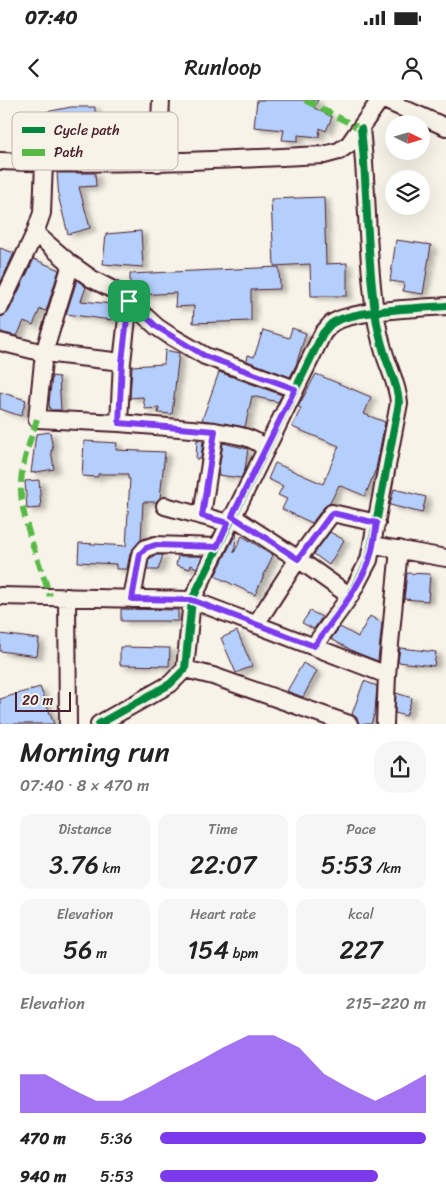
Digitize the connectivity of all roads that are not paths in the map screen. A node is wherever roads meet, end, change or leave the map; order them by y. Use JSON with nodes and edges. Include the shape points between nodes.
{"nodes":[{"id":1,"x":380,"y":100,"type":"edge"},
{"id":2,"x":384,"y":100,"type":"edge"},
{"id":3,"x":446,"y":127,"type":"edge"},
{"id":4,"x":361,"y":129,"type":"junction"},
{"id":5,"x":178,"y":162,"type":"edge"},
{"id":6,"x":44,"y":170,"type":"edge"},
{"id":7,"x":35,"y":233,"type":"junction"},
{"id":8,"x":71,"y":264,"type":"junction"},
{"id":9,"x":129,"y":301,"type":"junction"},
{"id":10,"x":446,"y":306,"type":"edge"},
{"id":11,"x":0,"y":307,"type":"edge"},
{"id":12,"x":375,"y":312,"type":"junction"},
{"id":13,"x":0,"y":342,"type":"edge"},
{"id":14,"x":44,"y":352,"type":"junction"},
{"id":15,"x":122,"y":362,"type":"junction"},
{"id":16,"x":295,"y":389,"type":"junction"},
{"id":17,"x":119,"y":423,"type":"junction"},
{"id":18,"x":215,"y":431,"type":"junction"},
{"id":19,"x":265,"y":449,"type":"junction"},
{"id":20,"x":166,"y":506,"type":"dead end"},
{"id":21,"x":202,"y":516,"type":"junction"},
{"id":22,"x":230,"y":520,"type":"junction"},
{"id":23,"x":377,"y":523,"type":"junction"},
{"id":24,"x":373,"y":545,"type":"junction"},
{"id":25,"x":217,"y":547,"type":"junction"},
{"id":26,"x":399,"y":549,"type":"junction"},
{"id":27,"x":446,"y":558,"type":"edge"},
{"id":28,"x":298,"y":559,"type":"junction"},
{"id":29,"x":0,"y":596,"type":"edge"},
{"id":30,"x":350,"y":596,"type":"junction"},
{"id":31,"x":67,"y":597,"type":"junction"},
{"id":32,"x":132,"y":599,"type":"junction"},
{"id":33,"x":192,"y":600,"type":"junction"},
{"id":34,"x":256,"y":624,"type":"junction"},
{"id":35,"x":314,"y":646,"type":"junction"},
{"id":36,"x":185,"y":670,"type":"junction"},
{"id":37,"x":387,"y":675,"type":"junction"},
{"id":38,"x":68,"y":724,"type":"edge"},
{"id":39,"x":100,"y":724,"type":"edge"},
{"id":40,"x":349,"y":724,"type":"edge"},
{"id":41,"x":385,"y":724,"type":"edge"}],
"edges":[{"from":1,"to":4,"type":"street"},
{"from":2,"to":3,"type":"street"},
{"from":4,"to":5,"type":"street","via":[[349,144],[324,155]]},
{"from":4,"to":12,"type":"street"},
{"from":6,"to":7,"type":"street","via":[[43,204]]},
{"from":7,"to":8,"type":"street"},
{"from":7,"to":11,"type":"street"},
{"from":8,"to":9,"type":"street"},
{"from":8,"to":14,"type":"street"},
{"from":9,"to":15,"type":"street"},
{"from":9,"to":16,"type":"street","via":[[157,327],[205,356]]},
{"from":10,"to":12,"type":"street"},
{"from":12,"to":16,"type":"street","via":[[331,324],[323,333]]},
{"from":12,"to":23,"type":"street","via":[[383,351],[399,393]]},
{"from":13,"to":14,"type":"street"},
{"from":14,"to":15,"type":"street"},
{"from":14,"to":17,"type":"street","via":[[37,419]]},
{"from":15,"to":17,"type":"street"},
{"from":16,"to":19,"type":"street"},
{"from":17,"to":18,"type":"street"},
{"from":18,"to":19,"type":"street","via":[[254,439]]},
{"from":18,"to":21,"type":"street"},
{"from":19,"to":22,"type":"street"},
{"from":20,"to":21,"type":"street"},
{"from":21,"to":22,"type":"street"},
{"from":22,"to":25,"type":"street"},
{"from":22,"to":28,"type":"street"},
{"from":23,"to":24,"type":"street"},
{"from":23,"to":28,"type":"street","via":[[332,513]]},
{"from":24,"to":26,"type":"street"},
{"from":24,"to":30,"type":"street","via":[[366,569]]},
{"from":25,"to":32,"type":"street","via":[[155,545],[146,548],[140,554]]},
{"from":25,"to":33,"type":"street"},
{"from":26,"to":27,"type":"street"},
{"from":26,"to":37,"type":"street"},
{"from":28,"to":30,"type":"street"},
{"from":28,"to":34,"type":"street"},
{"from":29,"to":31,"type":"street"},
{"from":30,"to":35,"type":"street"},
{"from":31,"to":32,"type":"street"},
{"from":31,"to":38,"type":"street"},
{"from":32,"to":33,"type":"street"},
{"from":33,"to":34,"type":"street"},
{"from":33,"to":36,"type":"street"},
{"from":34,"to":35,"type":"street"},
{"from":35,"to":37,"type":"street"},
{"from":36,"to":39,"type":"street","via":[[170,684]]},
{"from":36,"to":40,"type":"street","via":[[213,676]]},
{"from":37,"to":41,"type":"street"}]}
